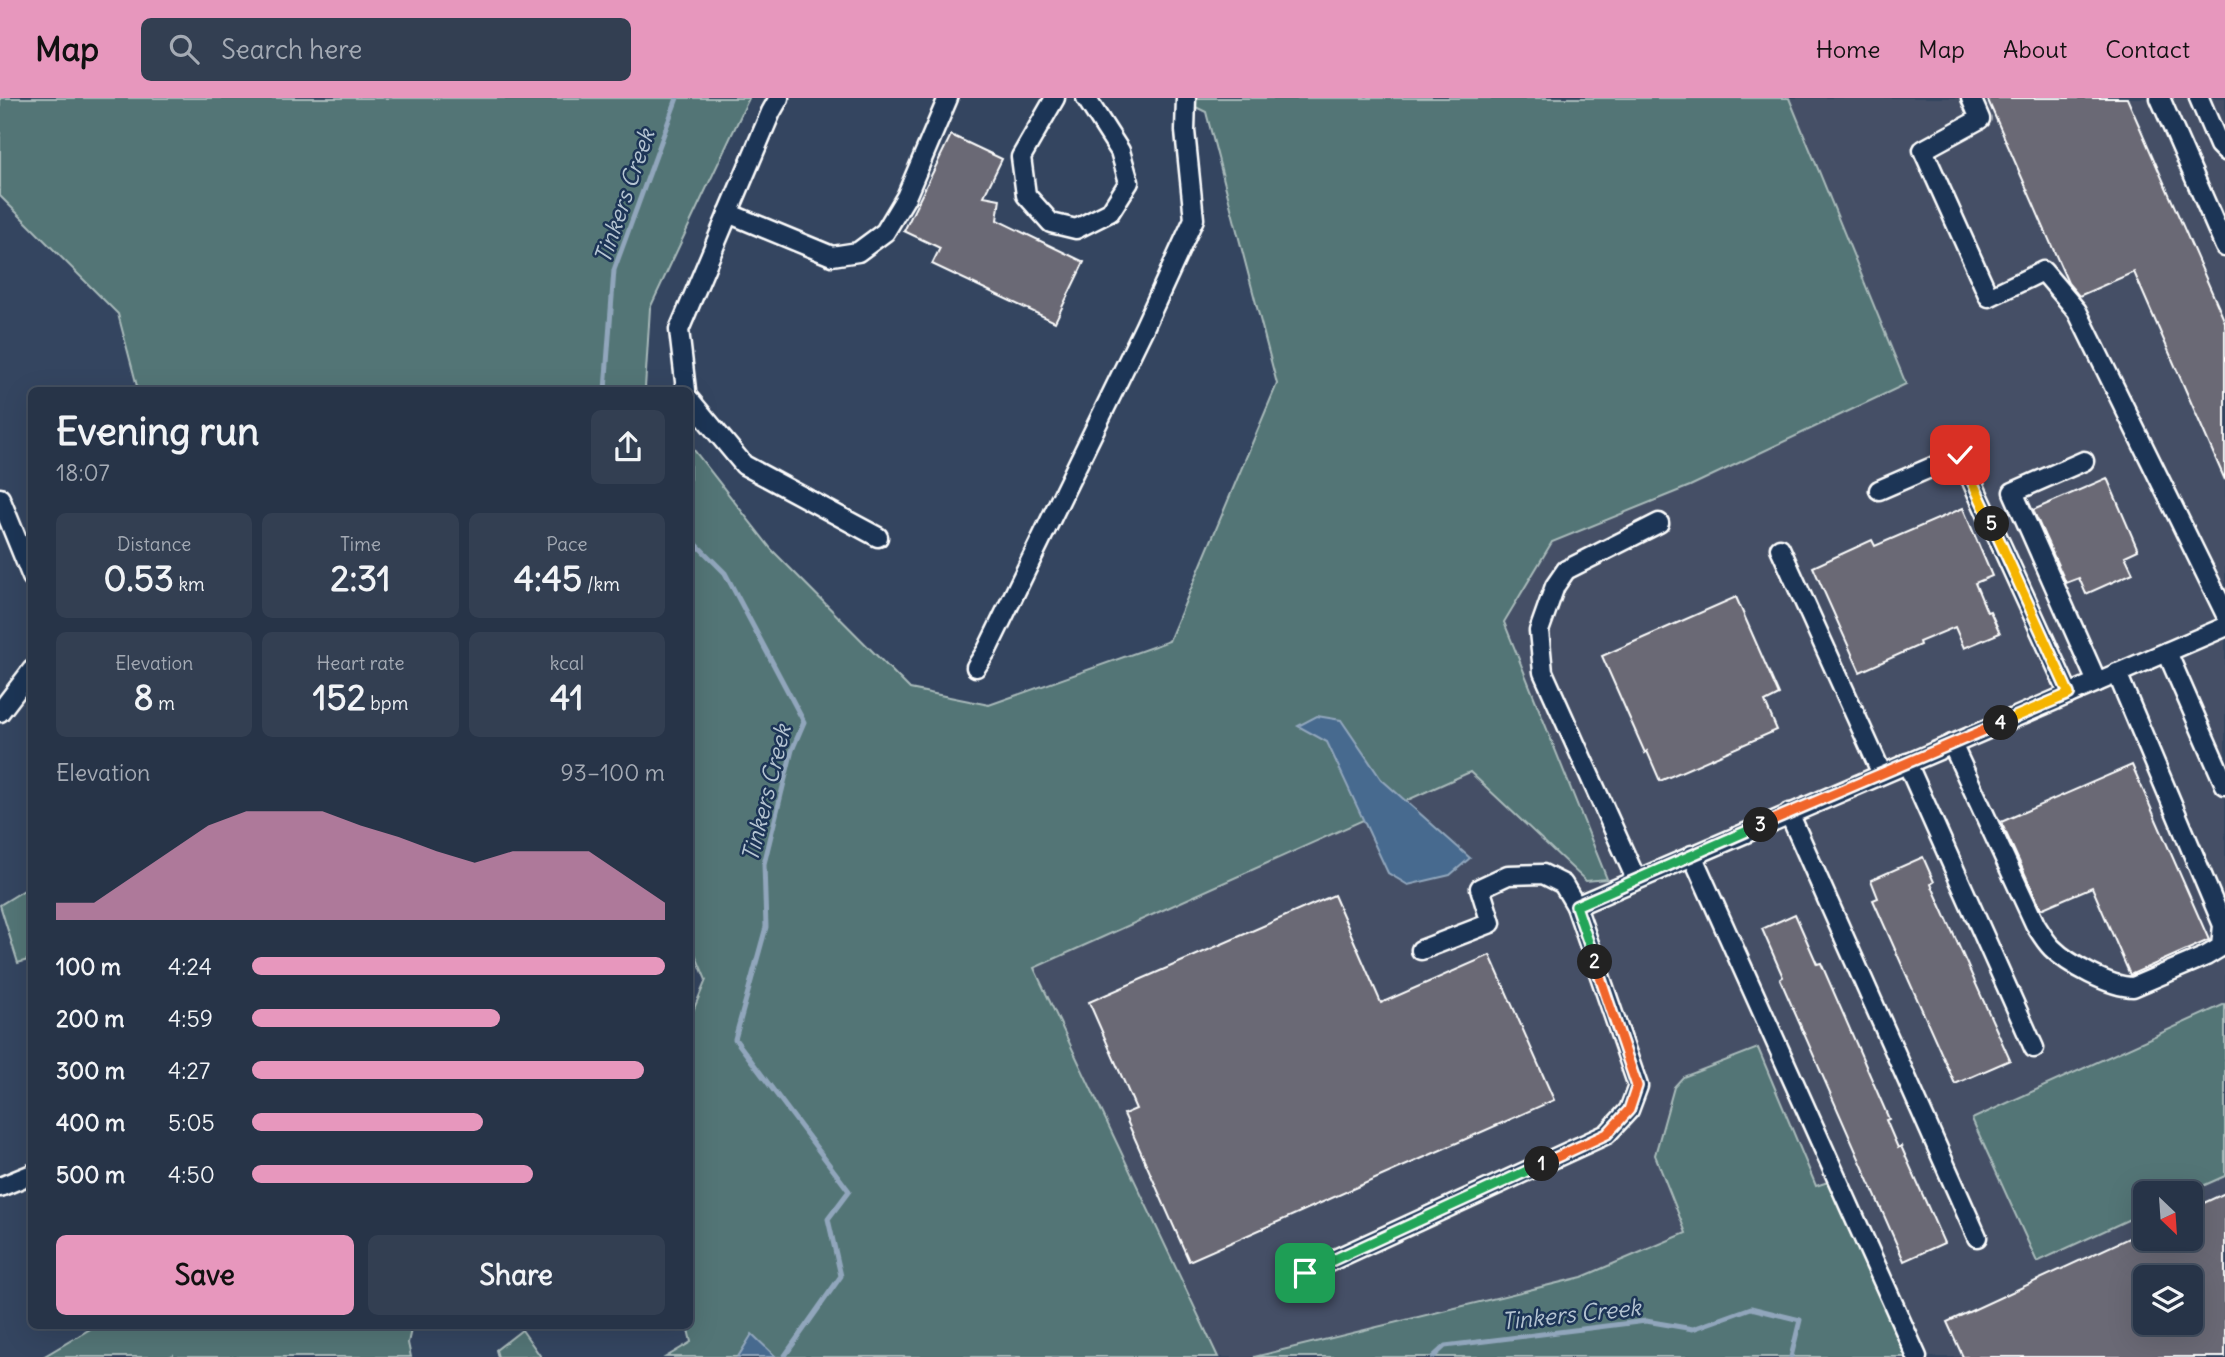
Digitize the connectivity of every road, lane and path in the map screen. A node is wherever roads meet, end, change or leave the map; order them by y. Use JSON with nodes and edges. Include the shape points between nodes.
{"nodes":[{"id":1,"x":779,"y":98,"type":"edge"},
{"id":2,"x":948,"y":98,"type":"edge"},
{"id":3,"x":1055,"y":98,"type":"edge"},
{"id":4,"x":1086,"y":98,"type":"edge"},
{"id":5,"x":1186,"y":98,"type":"edge"},
{"id":6,"x":1971,"y":98,"type":"edge"},
{"id":7,"x":2161,"y":98,"type":"edge"},
{"id":8,"x":2199,"y":98,"type":"edge"},
{"id":9,"x":2225,"y":151,"type":"edge"},
{"id":10,"x":729,"y":213,"type":"junction"},
{"id":11,"x":2225,"y":247,"type":"edge"},
{"id":12,"x":687,"y":387,"type":"edge"},
{"id":13,"x":693,"y":404,"type":"edge"},
{"id":14,"x":2084,"y":461,"type":"dead end"},
{"id":15,"x":1879,"y":490,"type":"dead end"},
{"id":16,"x":0,"y":498,"type":"edge"},
{"id":17,"x":1659,"y":523,"type":"dead end"},
{"id":18,"x":878,"y":537,"type":"dead end"},
{"id":19,"x":1780,"y":548,"type":"dead end"},
{"id":20,"x":28,"y":567,"type":"edge"},
{"id":21,"x":2225,"y":613,"type":"edge"},
{"id":22,"x":2225,"y":627,"type":"edge"},
{"id":23,"x":2167,"y":652,"type":"junction"},
{"id":24,"x":976,"y":667,"type":"dead end"},
{"id":25,"x":2117,"y":673,"type":"junction"},
{"id":26,"x":28,"y":675,"type":"edge"},
{"id":27,"x":2097,"y":682,"type":"junction"},
{"id":28,"x":2069,"y":694,"type":"junction"},
{"id":29,"x":0,"y":712,"type":"edge"},
{"id":30,"x":1952,"y":744,"type":"junction"},
{"id":31,"x":1907,"y":763,"type":"junction"},
{"id":32,"x":1882,"y":774,"type":"junction"},
{"id":33,"x":2225,"y":785,"type":"edge"},
{"id":34,"x":1789,"y":813,"type":"junction"},
{"id":35,"x":1692,"y":855,"type":"junction"},
{"id":36,"x":1636,"y":880,"type":"junction"},
{"id":37,"x":1576,"y":906,"type":"junction"},
{"id":38,"x":1421,"y":950,"type":"dead end"},
{"id":39,"x":2034,"y":1048,"type":"dead end"},
{"id":40,"x":28,"y":1176,"type":"edge"},
{"id":41,"x":0,"y":1187,"type":"edge"},
{"id":42,"x":1977,"y":1237,"type":"dead end"},
{"id":43,"x":1305,"y":1273,"type":"dead end"},
{"id":44,"x":1917,"y":1357,"type":"edge"}],
"edges":[{"from":1,"to":10,"type":"street"},
{"from":2,"to":10,"type":"street","via":[[906,197],[885,232],[858,252],[832,256]]},
{"from":3,"to":4,"type":"street","via":[[1021,157],[1026,195],[1051,223],[1076,229],[1110,212],[1129,182],[1119,151]]},
{"from":5,"to":24,"type":"street","via":[[1194,219]]},
{"from":6,"to":21,"type":"street","via":[[1980,119],[1923,150],[1989,298],[2043,271],[2077,311]]},
{"from":7,"to":11,"type":"street"},
{"from":8,"to":9,"type":"street"},
{"from":10,"to":12,"type":"street","via":[[679,330]]},
{"from":13,"to":18,"type":"street","via":[[744,465]]},
{"from":14,"to":27,"type":"street","via":[[2013,492]]},
{"from":15,"to":28,"type":"street","via":[[1960,455]]},
{"from":16,"to":20,"type":"street"},
{"from":17,"to":36,"type":"street","via":[[1566,570],[1555,586],[1539,631],[1543,672]]},
{"from":19,"to":32,"type":"street"},
{"from":22,"to":23,"type":"street"},
{"from":23,"to":25,"type":"street"},
{"from":23,"to":33,"type":"street"},
{"from":25,"to":27,"type":"street"},
{"from":25,"to":30,"type":"street","via":[[2223,925],[2221,947],[2206,956],[2133,987],[2120,987],[2069,962],[2050,947],[2035,924]]},
{"from":26,"to":29,"type":"street"},
{"from":27,"to":28,"type":"street"},
{"from":28,"to":30,"type":"street"},
{"from":30,"to":31,"type":"street"},
{"from":31,"to":32,"type":"street"},
{"from":31,"to":39,"type":"street"},
{"from":32,"to":34,"type":"street"},
{"from":34,"to":35,"type":"street"},
{"from":34,"to":42,"type":"street"},
{"from":35,"to":36,"type":"street"},
{"from":35,"to":44,"type":"street"},
{"from":36,"to":37,"type":"street"},
{"from":37,"to":38,"type":"street","via":[[1563,884],[1543,874],[1508,875],[1480,888],[1491,923]]},
{"from":37,"to":43,"type":"street","via":[[1637,1086],[1629,1110],[1607,1134]]},
{"from":40,"to":41,"type":"street"}]}
